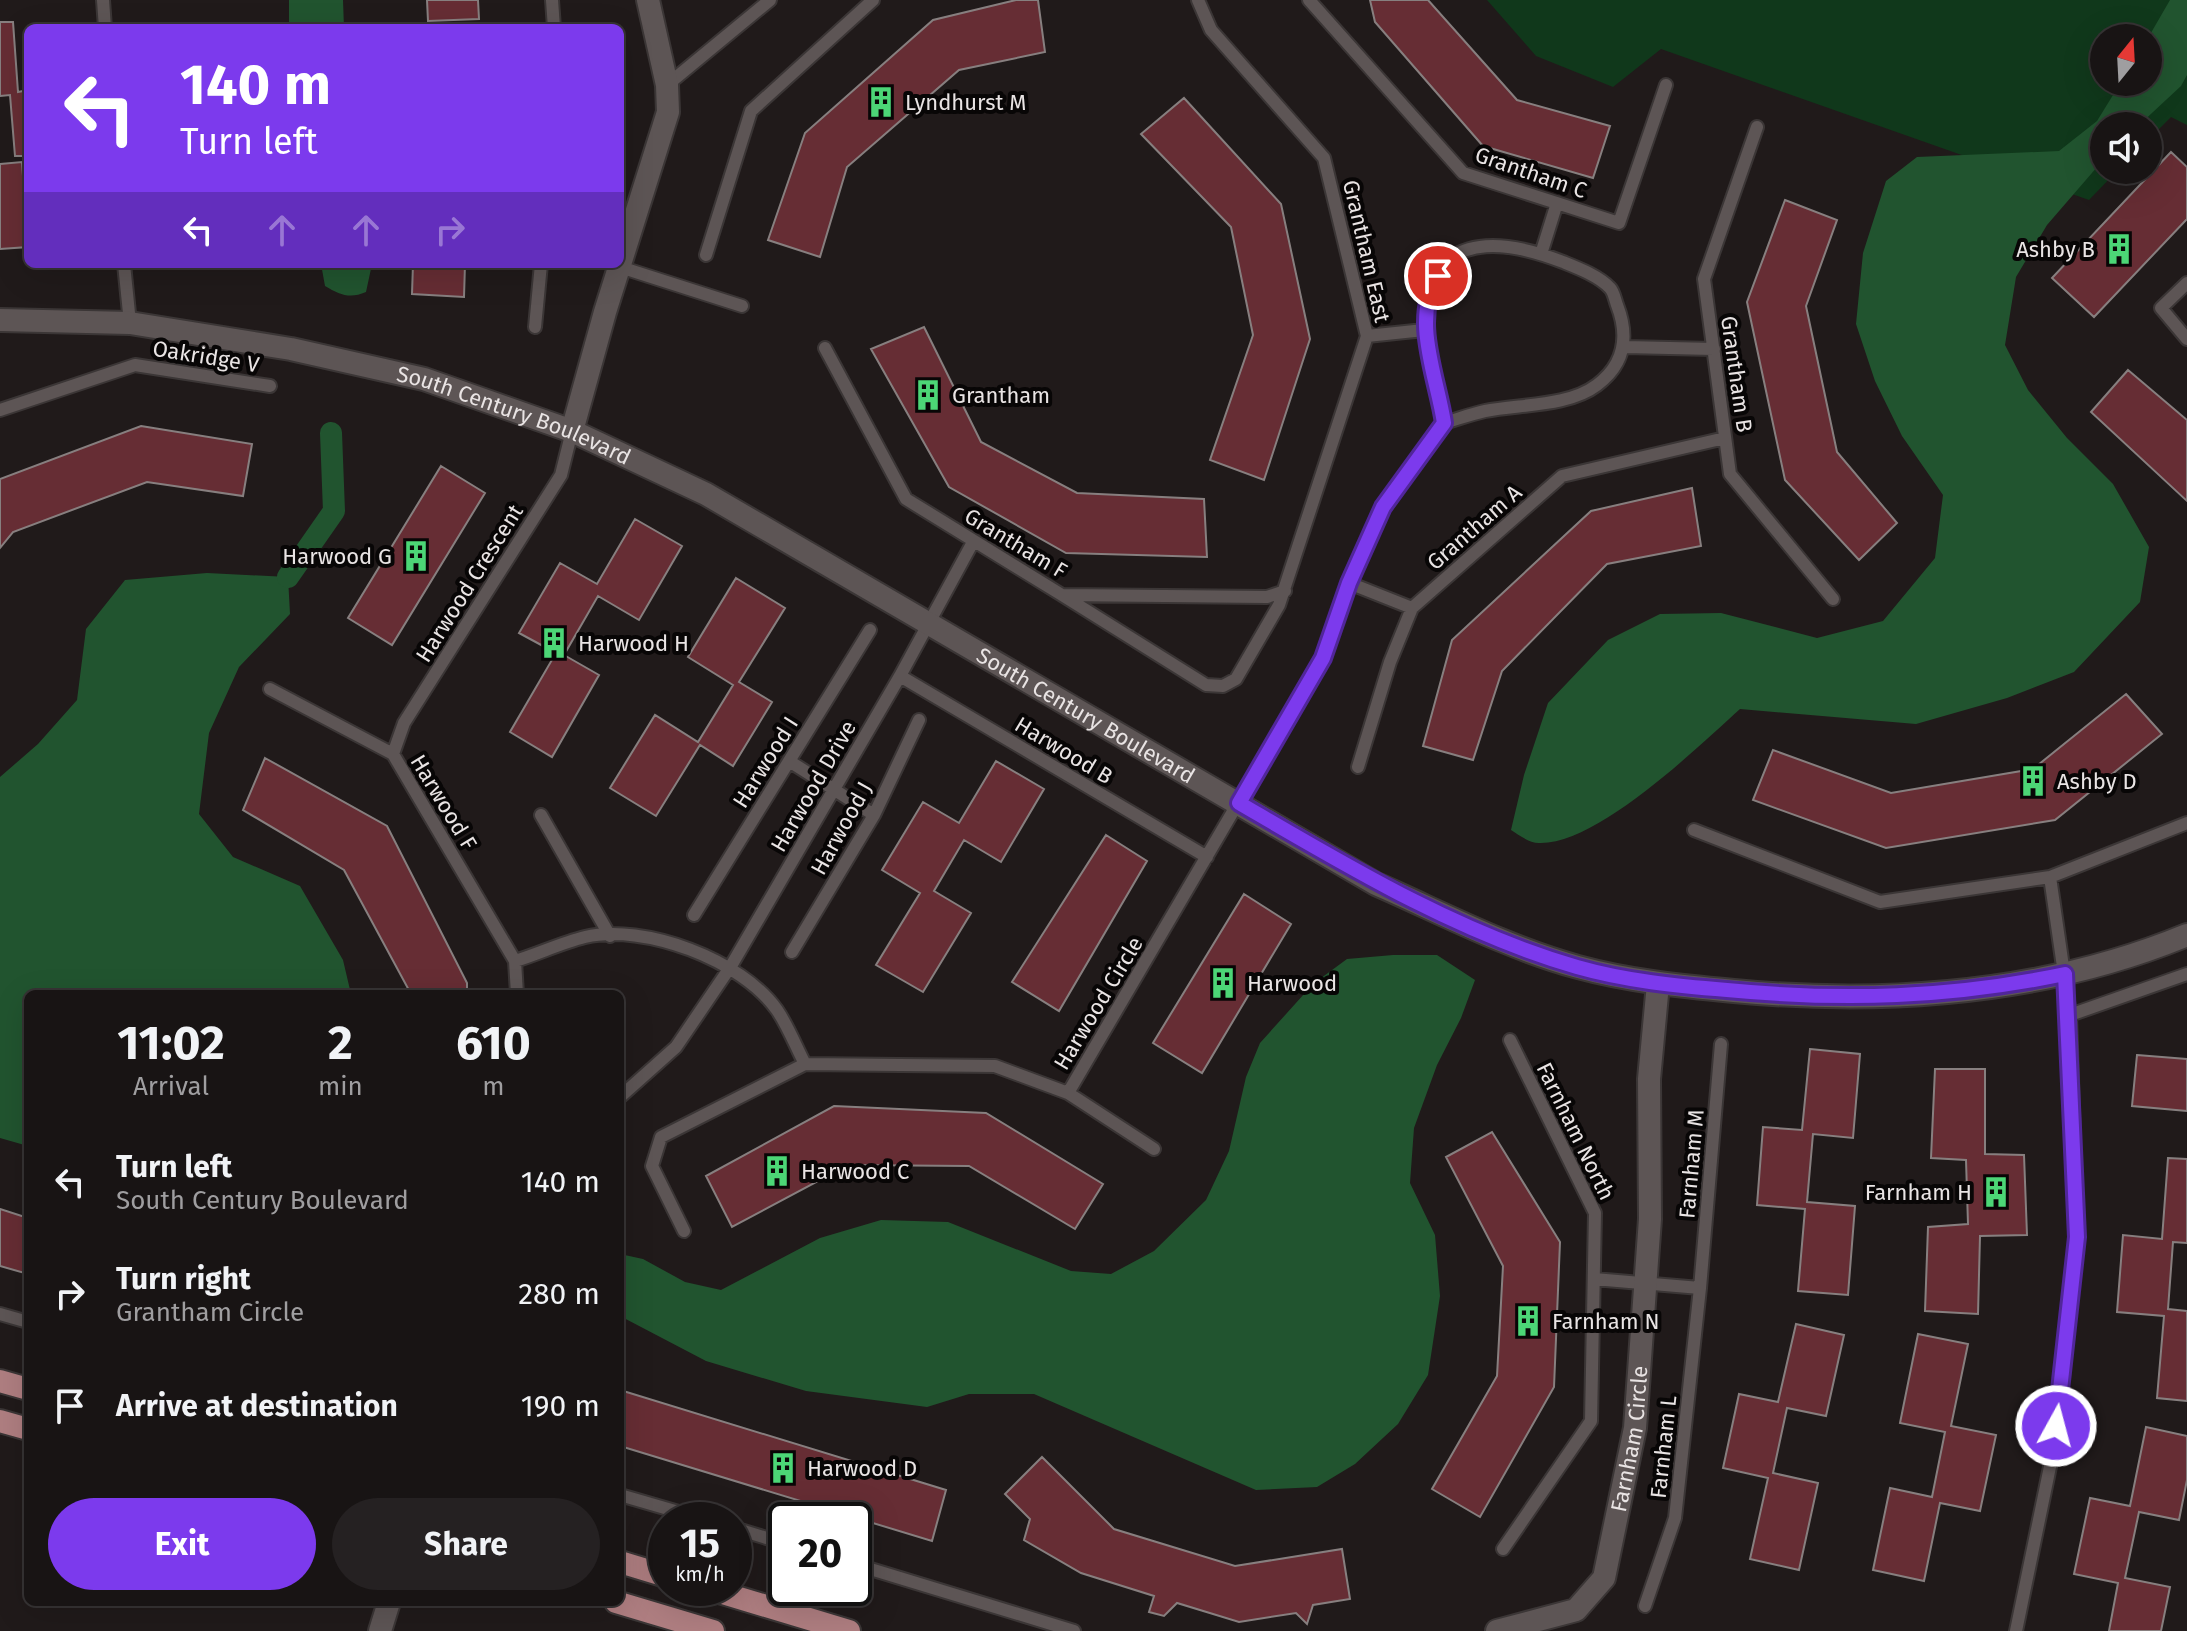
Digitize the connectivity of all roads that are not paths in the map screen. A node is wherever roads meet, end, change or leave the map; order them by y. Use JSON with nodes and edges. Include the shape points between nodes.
{"nodes":[{"id":1,"x":103,"y":0,"type":"edge"},
{"id":2,"x":552,"y":0,"type":"edge"},
{"id":3,"x":648,"y":0,"type":"edge"},
{"id":4,"x":770,"y":0,"type":"edge"},
{"id":5,"x":873,"y":0,"type":"edge"},
{"id":6,"x":1198,"y":0,"type":"edge"},
{"id":7,"x":1309,"y":0,"type":"edge"},
{"id":8,"x":105,"y":24,"type":"edge"},
{"id":9,"x":554,"y":24,"type":"edge"},
{"id":10,"x":667,"y":85,"type":"junction"},
{"id":11,"x":1666,"y":85,"type":"dead end"},
{"id":12,"x":1757,"y":127,"type":"dead end"},
{"id":13,"x":1557,"y":203,"type":"junction"},
{"id":14,"x":630,"y":205,"type":"edge"},
{"id":15,"x":624,"y":242,"type":"edge"},
{"id":16,"x":1541,"y":254,"type":"junction"},
{"id":17,"x":706,"y":255,"type":"dead end"},
{"id":18,"x":124,"y":268,"type":"edge"},
{"id":19,"x":541,"y":268,"type":"edge"},
{"id":20,"x":620,"y":268,"type":"edge"},
{"id":21,"x":623,"y":268,"type":"edge"},
{"id":22,"x":2187,"y":283,"type":"edge"},
{"id":23,"x":742,"y":306,"type":"dead end"},
{"id":24,"x":0,"y":320,"type":"edge"},
{"id":25,"x":130,"y":323,"type":"junction"},
{"id":26,"x":535,"y":327,"type":"dead end"},
{"id":27,"x":1424,"y":330,"type":"junction"},
{"id":28,"x":1367,"y":336,"type":"junction"},
{"id":29,"x":2185,"y":336,"type":"edge"},
{"id":30,"x":1625,"y":347,"type":"junction"},
{"id":31,"x":825,"y":348,"type":"dead end"},
{"id":32,"x":1714,"y":349,"type":"junction"},
{"id":33,"x":270,"y":386,"type":"dead end"},
{"id":34,"x":0,"y":410,"type":"edge"},
{"id":35,"x":1444,"y":423,"type":"junction"},
{"id":36,"x":572,"y":431,"type":"junction"},
{"id":37,"x":1725,"y":438,"type":"junction"},
{"id":38,"x":973,"y":542,"type":"junction"},
{"id":39,"x":1349,"y":583,"type":"junction"},
{"id":40,"x":1285,"y":591,"type":"junction"},
{"id":41,"x":1062,"y":595,"type":"junction"},
{"id":42,"x":1833,"y":599,"type":"dead end"},
{"id":43,"x":1412,"y":608,"type":"junction"},
{"id":44,"x":927,"y":625,"type":"junction"},
{"id":45,"x":870,"y":630,"type":"dead end"},
{"id":46,"x":900,"y":676,"type":"junction"},
{"id":47,"x":270,"y":689,"type":"dead end"},
{"id":48,"x":919,"y":720,"type":"dead end"},
{"id":49,"x":393,"y":754,"type":"junction"},
{"id":50,"x":789,"y":761,"type":"junction"},
{"id":51,"x":1358,"y":767,"type":"dead end"},
{"id":52,"x":834,"y":790,"type":"junction"},
{"id":53,"x":1239,"y":803,"type":"junction"},
{"id":54,"x":541,"y":815,"type":"dead end"},
{"id":55,"x":874,"y":815,"type":"junction"},
{"id":56,"x":2187,"y":823,"type":"edge"},
{"id":57,"x":1694,"y":830,"type":"dead end"},
{"id":58,"x":1207,"y":857,"type":"junction"},
{"id":59,"x":2050,"y":877,"type":"junction"},
{"id":60,"x":694,"y":915,"type":"dead end"},
{"id":61,"x":2187,"y":935,"type":"edge"},
{"id":62,"x":610,"y":936,"type":"junction"},
{"id":63,"x":792,"y":952,"type":"dead end"},
{"id":64,"x":515,"y":961,"type":"junction"},
{"id":65,"x":731,"y":966,"type":"junction"},
{"id":66,"x":2065,"y":974,"type":"junction"},
{"id":67,"x":2187,"y":974,"type":"edge"},
{"id":68,"x":1658,"y":984,"type":"junction"},
{"id":69,"x":517,"y":990,"type":"edge"},
{"id":70,"x":2070,"y":1015,"type":"junction"},
{"id":71,"x":1510,"y":1040,"type":"dead end"},
{"id":72,"x":1721,"y":1044,"type":"dead end"},
{"id":73,"x":805,"y":1064,"type":"junction"},
{"id":74,"x":624,"y":1093,"type":"edge"},
{"id":75,"x":1068,"y":1093,"type":"junction"},
{"id":76,"x":1154,"y":1149,"type":"dead end"},
{"id":77,"x":684,"y":1231,"type":"dead end"},
{"id":78,"x":1594,"y":1279,"type":"junction"},
{"id":79,"x":1645,"y":1282,"type":"junction"},
{"id":80,"x":1700,"y":1288,"type":"junction"},
{"id":81,"x":0,"y":1314,"type":"edge"},
{"id":82,"x":24,"y":1321,"type":"edge"},
{"id":83,"x":0,"y":1381,"type":"edge"},
{"id":84,"x":24,"y":1388,"type":"edge"},
{"id":85,"x":0,"y":1421,"type":"edge"},
{"id":86,"x":24,"y":1428,"type":"edge"},
{"id":87,"x":624,"y":1496,"type":"edge"},
{"id":88,"x":648,"y":1503,"type":"edge"},
{"id":89,"x":1503,"y":1549,"type":"dead end"},
{"id":90,"x":624,"y":1563,"type":"edge"},
{"id":91,"x":872,"y":1569,"type":"edge"},
{"id":92,"x":648,"y":1571,"type":"edge"},
{"id":93,"x":752,"y":1602,"type":"edge"},
{"id":94,"x":624,"y":1604,"type":"edge"},
{"id":95,"x":388,"y":1606,"type":"edge"},
{"id":96,"x":1645,"y":1606,"type":"dead end"},
{"id":97,"x":380,"y":1631,"type":"edge"},
{"id":98,"x":713,"y":1631,"type":"edge"},
{"id":99,"x":849,"y":1631,"type":"edge"},
{"id":100,"x":1074,"y":1631,"type":"edge"},
{"id":101,"x":1497,"y":1631,"type":"edge"},
{"id":102,"x":2016,"y":1631,"type":"edge"}],
"edges":[{"from":1,"to":8,"type":"lane"},
{"from":2,"to":9,"type":"lane"},
{"from":3,"to":10,"type":"street"},
{"from":4,"to":10,"type":"lane"},
{"from":5,"to":17,"type":"lane","via":[[751,111]]},
{"from":6,"to":28,"type":"lane","name":"Grantham East","via":[[1211,30],[1324,158]]},
{"from":7,"to":13,"type":"lane","name":"Grantham C","via":[[1463,173]]},
{"from":10,"to":14,"type":"street","via":[[668,112]]},
{"from":11,"to":13,"type":"lane","name":"Grantham C","via":[[1619,223]]},
{"from":12,"to":32,"type":"lane","name":"Grantham B","via":[[1704,279]]},
{"from":13,"to":16,"type":"lane"},
{"from":14,"to":15,"type":"street"},
{"from":16,"to":27,"type":"lane","via":[[1501,244],[1470,248],[1446,262],[1429,290]]},
{"from":16,"to":30,"type":"lane","via":[[1611,289],[1623,321]]},
{"from":18,"to":25,"type":"lane"},
{"from":19,"to":26,"type":"lane"},
{"from":20,"to":36,"type":"street"},
{"from":21,"to":23,"type":"lane"},
{"from":22,"to":29,"type":"lane","via":[[2161,308]]},
{"from":24,"to":25,"type":"street","name":"South Century Boulevard"},
{"from":25,"to":36,"type":"street","name":"South Century Boulevard","via":[[291,349],[424,379]]},
{"from":27,"to":28,"type":"lane"},
{"from":27,"to":35,"type":"lane"},
{"from":28,"to":40,"type":"lane","name":"Grantham East"},
{"from":30,"to":32,"type":"lane"},
{"from":30,"to":35,"type":"lane","via":[[1612,370],[1575,395]]},
{"from":31,"to":38,"type":"lane","name":"Grantham F","via":[[906,499]]},
{"from":32,"to":37,"type":"lane","name":"Grantham B"},
{"from":33,"to":34,"type":"lane","name":"Oakridge V","via":[[135,365]]},
{"from":35,"to":39,"type":"lane","name":"Harwood Circle","via":[[1383,507]]},
{"from":36,"to":44,"type":"street","name":"South Century Boulevard","via":[[706,494]]},
{"from":36,"to":49,"type":"lane","name":"Harwood Crescent","via":[[561,475],[404,723]]},
{"from":37,"to":42,"type":"lane","name":"Grantham B","via":[[1730,474]]},
{"from":37,"to":43,"type":"lane","name":"Grantham A","via":[[1562,476]]},
{"from":38,"to":41,"type":"lane","name":"Grantham F"},
{"from":38,"to":44,"type":"lane","name":"Harwood Drive"},
{"from":39,"to":43,"type":"lane"},
{"from":39,"to":53,"type":"lane","name":"Harwood Circle","via":[[1323,658]]},
{"from":40,"to":41,"type":"lane","name":"Grantham F","via":[[1267,597]]},
{"from":40,"to":41,"type":"lane","name":"Grantham East","via":[[1247,665],[1223,686],[1206,685]]},
{"from":43,"to":51,"type":"lane","name":"Grantham A"},
{"from":44,"to":46,"type":"lane","name":"Harwood Drive"},
{"from":44,"to":53,"type":"street","name":"South Century Boulevard"},
{"from":45,"to":50,"type":"lane","name":"Harwood I"},
{"from":46,"to":52,"type":"lane","name":"Harwood Drive"},
{"from":46,"to":58,"type":"lane","name":"Harwood B"},
{"from":47,"to":49,"type":"lane","name":"Harwood F"},
{"from":48,"to":55,"type":"lane","name":"Harwood J"},
{"from":49,"to":64,"type":"lane","name":"Harwood F"},
{"from":50,"to":52,"type":"lane"},
{"from":50,"to":60,"type":"lane","name":"Harwood I"},
{"from":52,"to":55,"type":"lane"},
{"from":52,"to":65,"type":"lane","name":"Harwood Drive"},
{"from":53,"to":58,"type":"lane","name":"Harwood Circle"},
{"from":53,"to":68,"type":"street","name":"South Century Boulevard","via":[[1376,884],[1486,933],[1577,967]]},
{"from":54,"to":62,"type":"lane"},
{"from":55,"to":63,"type":"lane","name":"Harwood J"},
{"from":56,"to":59,"type":"lane"},
{"from":57,"to":59,"type":"lane","via":[[1880,902]]},
{"from":58,"to":75,"type":"lane","name":"Harwood Circle"},
{"from":59,"to":66,"type":"lane"},
{"from":61,"to":66,"type":"street","name":"South Century Boulevard"},
{"from":62,"to":64,"type":"lane","via":[[587,937]]},
{"from":62,"to":65,"type":"lane","via":[[631,935]]},
{"from":64,"to":69,"type":"lane","name":"Harwood F"},
{"from":65,"to":73,"type":"lane","via":[[776,1009]]},
{"from":65,"to":74,"type":"lane","via":[[676,1047]]},
{"from":66,"to":68,"type":"street","name":"South Century Boulevard","via":[[1954,992],[1817,999]]},
{"from":66,"to":70,"type":"lane"},
{"from":67,"to":70,"type":"lane"},
{"from":68,"to":79,"type":"street","name":"Farnham Circle","via":[[1649,1079]]},
{"from":70,"to":102,"type":"lane","via":[[2077,1237],[2052,1457]]},
{"from":71,"to":78,"type":"lane","name":"Farnham North","via":[[1595,1213]]},
{"from":72,"to":80,"type":"lane","name":"Farnham M"},
{"from":73,"to":75,"type":"lane","name":"Harwood Circle","via":[[995,1066]]},
{"from":73,"to":77,"type":"lane","via":[[661,1137],[652,1166]]},
{"from":75,"to":76,"type":"lane"},
{"from":78,"to":79,"type":"lane"},
{"from":78,"to":89,"type":"lane","name":"Farnham North","via":[[1591,1421]]},
{"from":79,"to":80,"type":"lane"},
{"from":79,"to":101,"type":"street","name":"Farnham Circle","via":[[1635,1428],[1604,1578],[1576,1610]]},
{"from":80,"to":96,"type":"lane","name":"Farnham L","via":[[1675,1518]]},
{"from":81,"to":82,"type":"lane"},
{"from":83,"to":84,"type":"main road"},
{"from":85,"to":86,"type":"main road"},
{"from":87,"to":88,"type":"lane"},
{"from":90,"to":92,"type":"main road"},
{"from":91,"to":100,"type":"lane"},
{"from":93,"to":99,"type":"main road"},
{"from":94,"to":98,"type":"main road"},
{"from":95,"to":97,"type":"street"}]}
